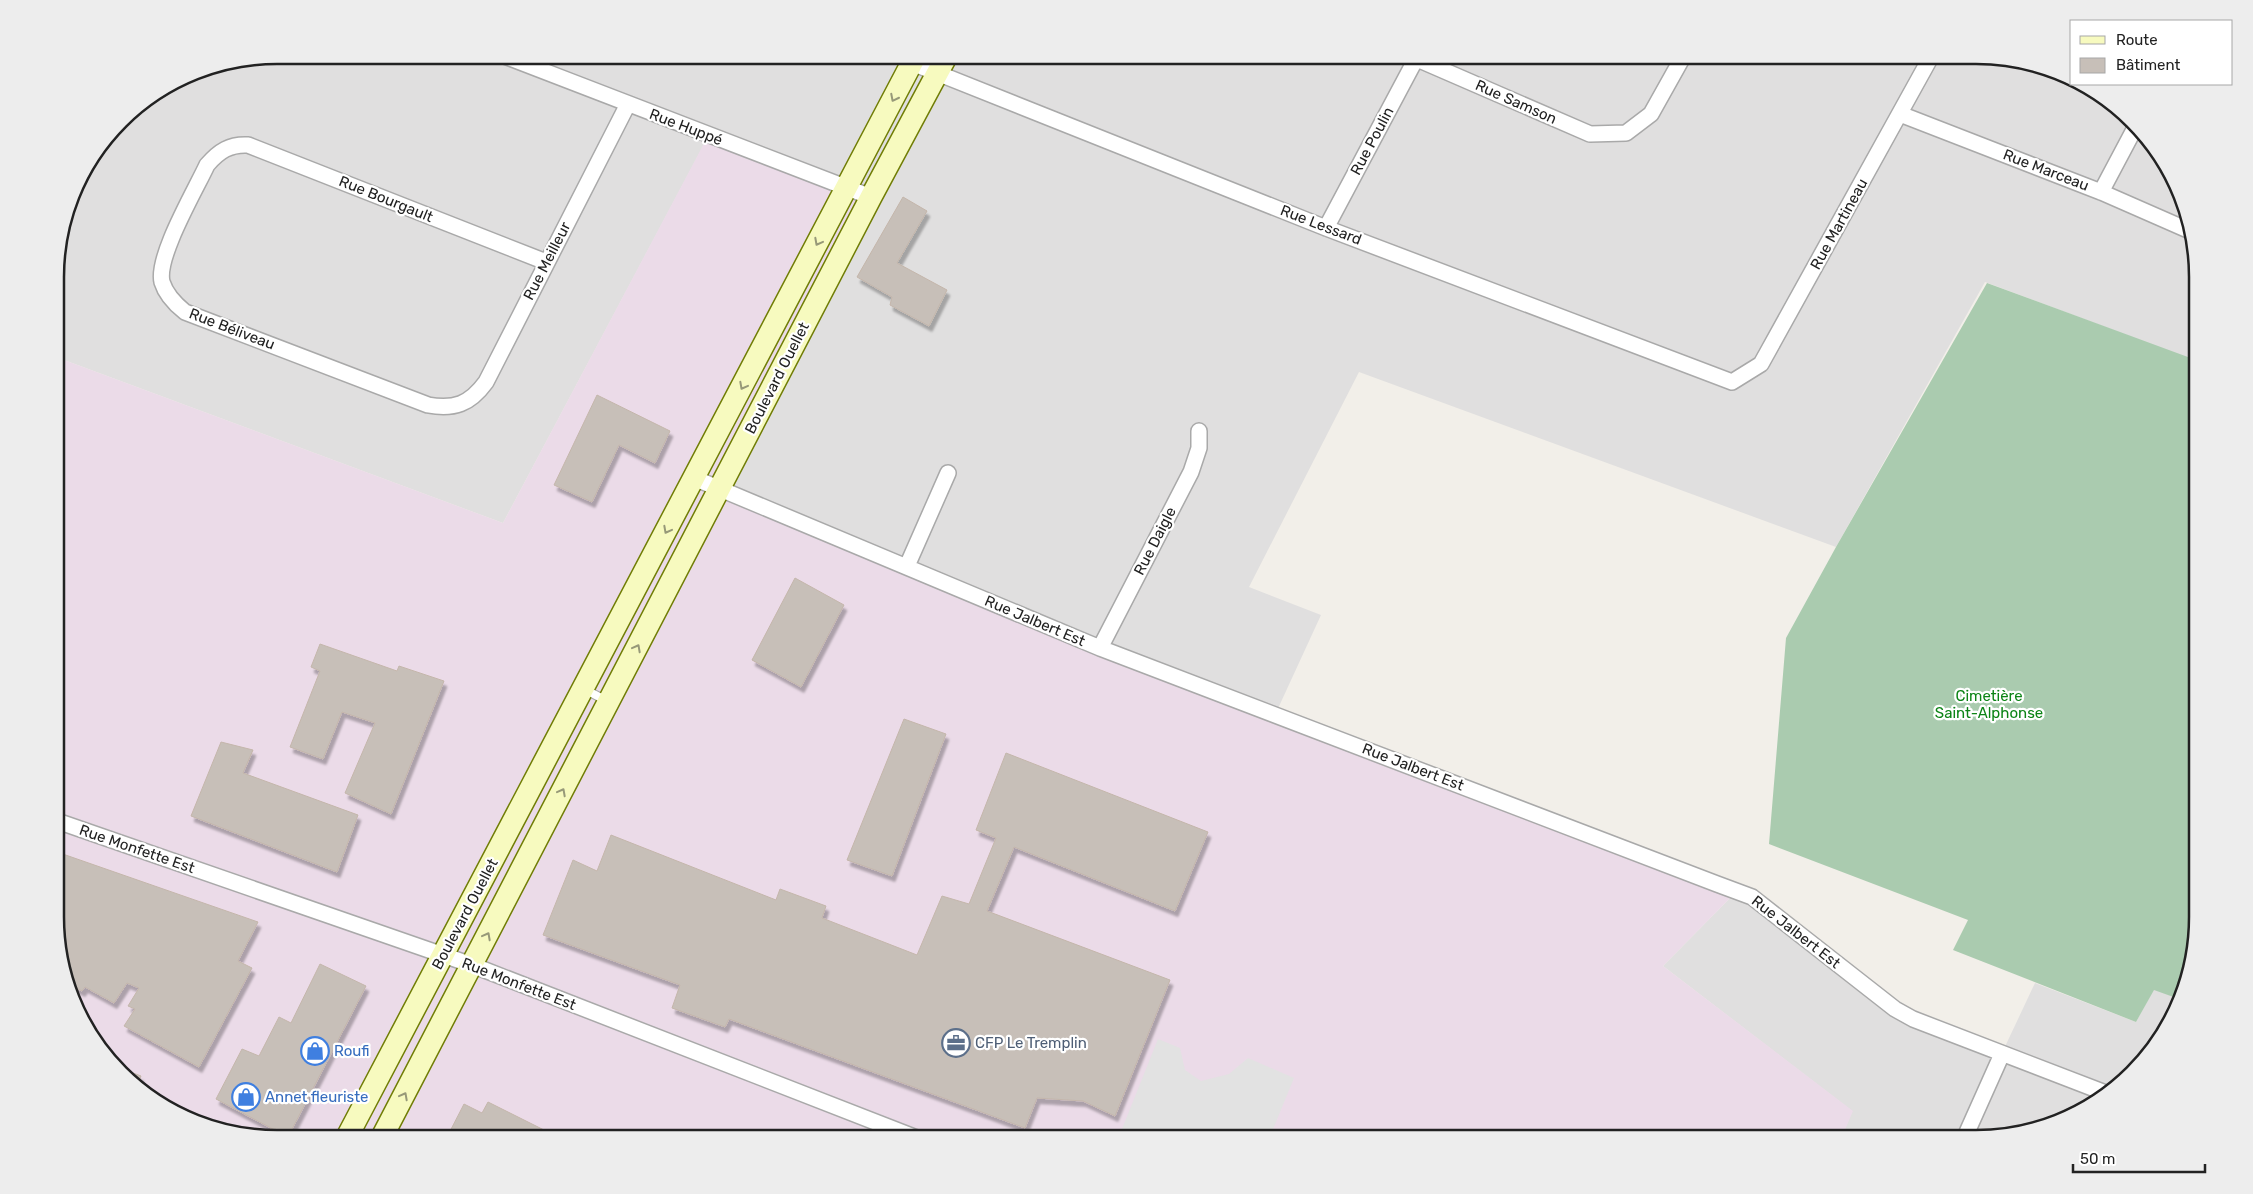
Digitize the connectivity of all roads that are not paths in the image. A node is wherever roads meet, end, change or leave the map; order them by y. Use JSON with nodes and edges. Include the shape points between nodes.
{"nodes":[{"id":1,"x":525,"y":64,"type":"edge"},
{"id":2,"x":911,"y":64,"type":"edge"},
{"id":3,"x":943,"y":64,"type":"edge"},
{"id":4,"x":1410,"y":64,"type":"edge"},
{"id":5,"x":1432,"y":64,"type":"edge"},
{"id":6,"x":1679,"y":64,"type":"edge"},
{"id":7,"x":1927,"y":64,"type":"edge"},
{"id":8,"x":628,"y":104,"type":"junction"},
{"id":9,"x":1900,"y":114,"type":"junction"},
{"id":10,"x":2133,"y":132,"type":"edge"},
{"id":11,"x":225,"y":149,"type":"joint"},
{"id":12,"x":847,"y":188,"type":"junction"},
{"id":13,"x":2101,"y":192,"type":"junction"},
{"id":14,"x":871,"y":197,"type":"junction"},
{"id":15,"x":1326,"y":228,"type":"junction"},
{"id":16,"x":2183,"y":228,"type":"edge"},
{"id":17,"x":546,"y":262,"type":"junction"},
{"id":18,"x":1732,"y":382,"type":"joint"},
{"id":19,"x":456,"y":407,"type":"joint"},
{"id":20,"x":1199,"y":431,"type":"dead end"},
{"id":21,"x":948,"y":473,"type":"dead end"},
{"id":22,"x":694,"y":478,"type":"junction"},
{"id":23,"x":720,"y":489,"type":"junction"},
{"id":24,"x":907,"y":566,"type":"junction"},
{"id":25,"x":1100,"y":648,"type":"junction"},
{"id":26,"x":584,"y":688,"type":"junction"},
{"id":27,"x":609,"y":702,"type":"junction"},
{"id":28,"x":64,"y":822,"type":"edge"},
{"id":29,"x":443,"y":956,"type":"junction"},
{"id":30,"x":472,"y":965,"type":"junction"},
{"id":31,"x":2002,"y":1054,"type":"junction"},
{"id":32,"x":2099,"y":1091,"type":"edge"},
{"id":33,"x":351,"y":1130,"type":"edge"},
{"id":34,"x":386,"y":1130,"type":"edge"},
{"id":35,"x":896,"y":1130,"type":"edge"},
{"id":36,"x":1968,"y":1130,"type":"edge"}],
"edges":[{"from":1,"to":8,"type":"street","name":"Rue Huppé"},
{"from":2,"to":12,"type":"street","name":"Boulevard Ouellet","one_way":true},
{"from":3,"to":14,"type":"street","name":"Boulevard Ouellet"},
{"from":3,"to":15,"type":"street","name":"Rue Lessard"},
{"from":4,"to":15,"type":"street","name":"Rue Poulin"},
{"from":5,"to":6,"type":"street","name":"Rue Samson","via":[[1590,134],[1626,133],[1651,114]]},
{"from":7,"to":9,"type":"street","name":"Rue Martineau"},
{"from":8,"to":12,"type":"street","name":"Rue Huppé"},
{"from":8,"to":17,"type":"street","name":"Rue Meilleur"},
{"from":9,"to":13,"type":"street","name":"Rue Marceau"},
{"from":9,"to":18,"type":"street","name":"Rue Martineau","via":[[1761,364]]},
{"from":10,"to":13,"type":"street"},
{"from":11,"to":17,"type":"street","name":"Rue Bourgault","via":[[236,144],[248,144]]},
{"from":11,"to":19,"type":"street","name":"Rue Béliveau","via":[[207,165],[164,255],[162,280],[175,305],[185,312],[428,405]]},
{"from":12,"to":14,"type":"street","name":"Rue Huppé"},
{"from":12,"to":22,"type":"street","name":"Boulevard Ouellet","one_way":true},
{"from":13,"to":16,"type":"street","name":"Rue Marceau"},
{"from":14,"to":23,"type":"street","name":"Boulevard Ouellet"},
{"from":15,"to":18,"type":"street","name":"Rue Lessard"},
{"from":17,"to":19,"type":"street","name":"Rue Meilleur","via":[[486,382],[477,394]]},
{"from":20,"to":25,"type":"street","name":"Rue Daigle","via":[[1199,448],[1191,472]]},
{"from":21,"to":24,"type":"street"},
{"from":22,"to":23,"type":"street","name":"Rue Jalbert Est"},
{"from":22,"to":26,"type":"street","name":"Boulevard Ouellet","one_way":true},
{"from":23,"to":24,"type":"street","name":"Rue Jalbert Est"},
{"from":27,"to":23,"type":"street","name":"Boulevard Ouellet","one_way":true},
{"from":24,"to":25,"type":"street","name":"Rue Jalbert Est"},
{"from":25,"to":31,"type":"street","name":"Rue Jalbert Est","via":[[1738,890],[1752,897],[1895,1009]]},
{"from":26,"to":27,"type":"lane"},
{"from":26,"to":29,"type":"street","name":"Boulevard Ouellet"},
{"from":30,"to":27,"type":"street","name":"Boulevard Ouellet","one_way":true},
{"from":28,"to":29,"type":"street","name":"Rue Monfette Est"},
{"from":29,"to":30,"type":"street","name":"Rue Monfette Est"},
{"from":29,"to":33,"type":"street","name":"Boulevard Ouellet"},
{"from":34,"to":30,"type":"street","name":"Boulevard Ouellet","one_way":true},
{"from":30,"to":35,"type":"street","name":"Rue Monfette Est"},
{"from":31,"to":32,"type":"street","name":"Rue Jalbert Est"},
{"from":31,"to":36,"type":"street"}]}
